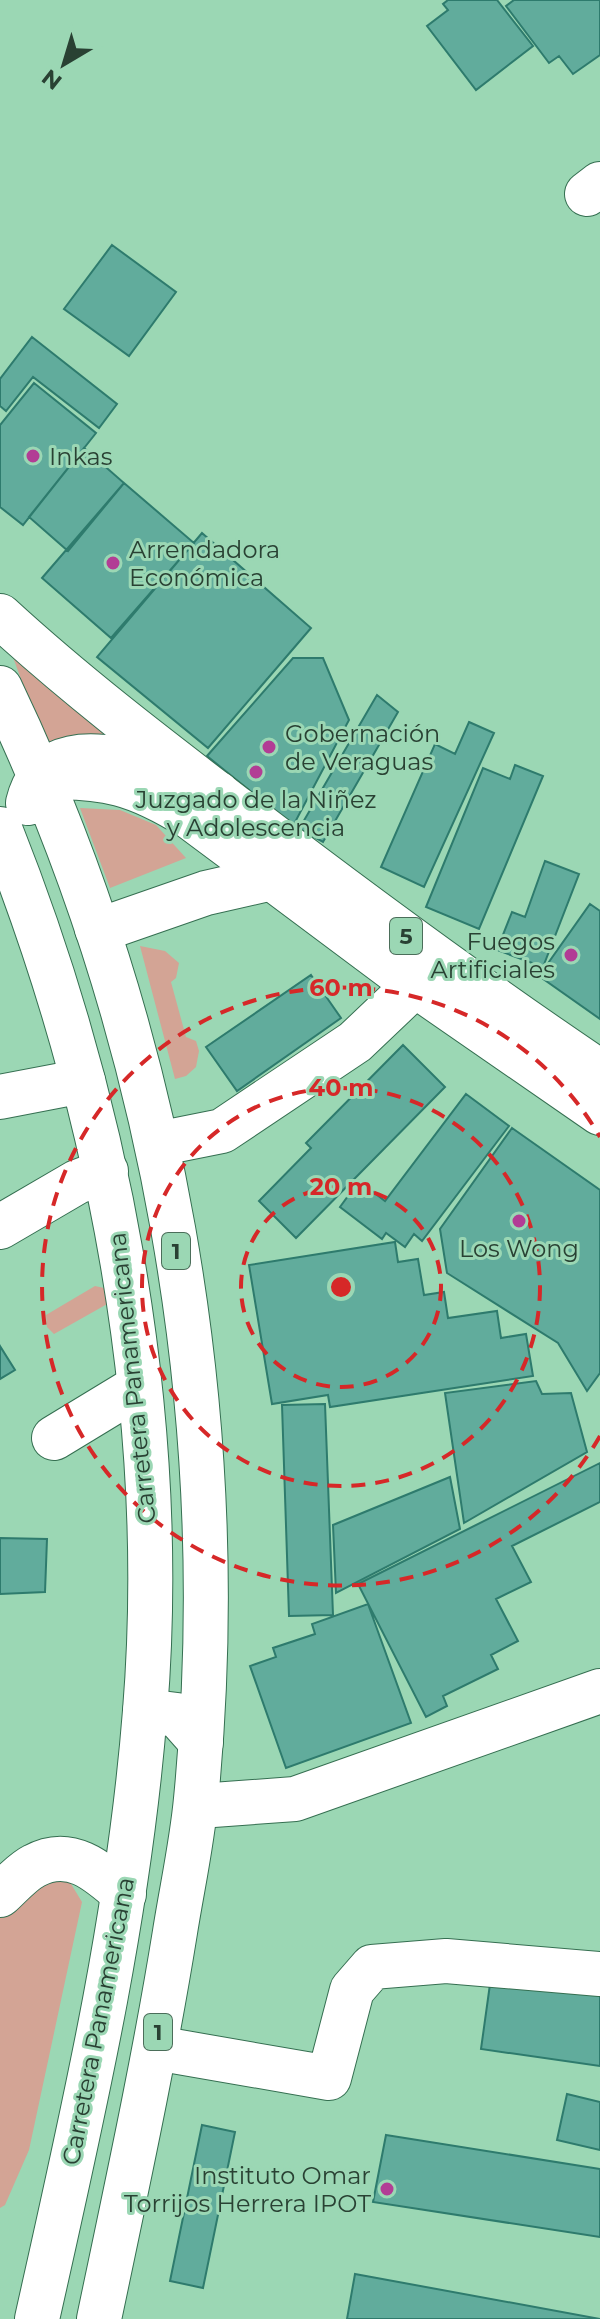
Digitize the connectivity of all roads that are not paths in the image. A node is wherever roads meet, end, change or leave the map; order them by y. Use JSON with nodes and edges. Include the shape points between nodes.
{"nodes":[{"id":1,"x":0,"y":616,"type":"edge"},
{"id":2,"x":0,"y":688,"type":"edge"},
{"id":3,"x":0,"y":750,"type":"edge"},
{"id":4,"x":40,"y":778,"type":"junction"},
{"id":5,"x":217,"y":793,"type":"junction"},
{"id":6,"x":0,"y":829,"type":"edge"},
{"id":7,"x":272,"y":878,"type":"junction"},
{"id":8,"x":97,"y":929,"type":"junction"},
{"id":9,"x":52,"y":975,"type":"junction"},
{"id":10,"x":415,"y":985,"type":"junction"},
{"id":11,"x":600,"y":1072,"type":"edge"},
{"id":12,"x":83,"y":1081,"type":"junction"},
{"id":13,"x":0,"y":1097,"type":"edge"},
{"id":14,"x":600,"y":1113,"type":"edge"},
{"id":15,"x":157,"y":1144,"type":"junction"},
{"id":16,"x":106,"y":1171,"type":"junction"},
{"id":17,"x":0,"y":1227,"type":"edge"},
{"id":18,"x":138,"y":1387,"type":"junction"},
{"id":19,"x":54,"y":1438,"type":"dead end"},
{"id":20,"x":203,"y":1455,"type":"junction"},
{"id":21,"x":600,"y":1691,"type":"edge"},
{"id":22,"x":145,"y":1711,"type":"junction"},
{"id":23,"x":201,"y":1742,"type":"junction"},
{"id":24,"x":196,"y":1803,"type":"junction"},
{"id":25,"x":110,"y":1882,"type":"junction"},
{"id":26,"x":0,"y":1895,"type":"edge"},
{"id":27,"x":600,"y":1974,"type":"edge"},
{"id":28,"x":156,"y":2048,"type":"junction"},
{"id":29,"x":37,"y":2319,"type":"edge"},
{"id":30,"x":99,"y":2319,"type":"edge"}],
"edges":[{"from":1,"to":5,"type":"main road","number":"5","via":[[93,698]]},
{"from":2,"to":4,"type":"main road","number":"1"},
{"from":3,"to":4,"type":"main road"},
{"from":4,"to":5,"type":"main road","via":[[72,759],[109,757],[139,762]]},
{"from":4,"to":7,"type":"main road","number":"5","via":[[109,780],[158,797]]},
{"from":4,"to":8,"type":"main road","number":"1"},
{"from":4,"to":9,"type":"main road","via":[[28,817],[49,913]]},
{"from":5,"to":11,"type":"main road","number":"5","via":[[438,960]]},
{"from":6,"to":9,"type":"main road","name":"Carretera Panamericana"},
{"from":7,"to":8,"type":"main road","via":[[206,893]]},
{"from":7,"to":10,"type":"main road","number":"5"},
{"from":8,"to":15,"type":"main road","number":"1"},
{"from":9,"to":12,"type":"main road","name":"Carretera Panamericana"},
{"from":10,"to":14,"type":"main road","number":"5"},
{"from":10,"to":15,"type":"main road","via":[[355,1042],[222,1131]]},
{"from":12,"to":13,"type":"main road"},
{"from":12,"to":16,"type":"main road","name":"Carretera Panamericana"},
{"from":15,"to":20,"type":"main road","number":"1","via":[[182,1284]]},
{"from":16,"to":17,"type":"main road"},
{"from":16,"to":18,"type":"main road","name":"Carretera Panamericana"},
{"from":16,"to":20,"type":"main road","via":[[129,1182],[140,1204],[176,1382]]},
{"from":18,"to":19,"type":"main road"},
{"from":18,"to":22,"type":"main road","name":"Carretera Panamericana","via":[[151,1586]]},
{"from":20,"to":23,"type":"main road","number":"1","via":[[207,1572]]},
{"from":21,"to":24,"type":"main road","via":[[295,1799]]},
{"from":22,"to":23,"type":"main road","via":[[177,1715]]},
{"from":22,"to":25,"type":"main road","name":"Carretera Panamericana"},
{"from":23,"to":24,"type":"main road","number":"1"},
{"from":24,"to":28,"type":"main road","number":"1"},
{"from":25,"to":26,"type":"main road","via":[[57,1858],[32,1866]]},
{"from":25,"to":29,"type":"main road","name":"Carretera Panamericana","via":[[91,2079]]},
{"from":27,"to":28,"type":"main road","via":[[446,1961],[372,1967],[352,1990],[329,2078]]},
{"from":28,"to":30,"type":"main road","number":"1"}]}
